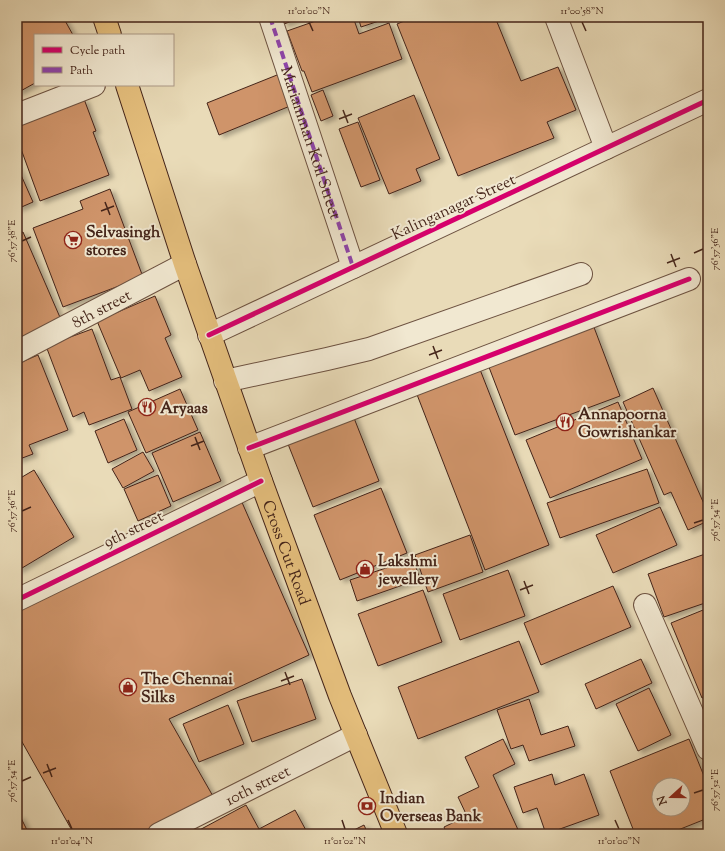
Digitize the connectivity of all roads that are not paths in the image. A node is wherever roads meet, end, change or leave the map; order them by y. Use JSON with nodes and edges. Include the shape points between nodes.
{"nodes":[{"id":1,"x":104,"y":17,"type":"edge"},
{"id":2,"x":270,"y":17,"type":"edge"},
{"id":3,"x":556,"y":17,"type":"edge"},
{"id":4,"x":110,"y":34,"type":"edge"},
{"id":5,"x":91,"y":86,"type":"edge"},
{"id":6,"x":127,"y":86,"type":"edge"},
{"id":7,"x":708,"y":100,"type":"edge"},
{"id":8,"x":17,"y":115,"type":"edge"},
{"id":9,"x":606,"y":148,"type":"junction"},
{"id":10,"x":185,"y":264,"type":"junction"},
{"id":11,"x":353,"y":267,"type":"junction"},
{"id":12,"x":581,"y":274,"type":"dead end"},
{"id":13,"x":688,"y":279,"type":"dead end"},
{"id":14,"x":209,"y":335,"type":"junction"},
{"id":15,"x":17,"y":352,"type":"edge"},
{"id":16,"x":225,"y":381,"type":"junction"},
{"id":17,"x":249,"y":448,"type":"junction"},
{"id":18,"x":261,"y":481,"type":"junction"},
{"id":19,"x":17,"y":600,"type":"edge"},
{"id":20,"x":645,"y":606,"type":"dead end"},
{"id":21,"x":356,"y":735,"type":"junction"},
{"id":22,"x":708,"y":749,"type":"edge"},
{"id":23,"x":159,"y":834,"type":"edge"},
{"id":24,"x":396,"y":834,"type":"edge"}],
"edges":[{"from":1,"to":4,"type":"main road"},
{"from":2,"to":11,"type":"street","name":"Mariamman Koil Street"},
{"from":3,"to":9,"type":"street"},
{"from":5,"to":8,"type":"street"},
{"from":6,"to":10,"type":"main road","name":"Cross Cut Road"},
{"from":7,"to":9,"type":"street","name":"Kalinganagar Street"},
{"from":9,"to":11,"type":"street","name":"Kalinganagar Street"},
{"from":10,"to":14,"type":"main road","name":"Cross Cut Road"},
{"from":10,"to":15,"type":"street","name":"8th street"},
{"from":11,"to":14,"type":"street","name":"Kalinganagar Street"},
{"from":12,"to":16,"type":"street","via":[[369,349]]},
{"from":13,"to":17,"type":"street"},
{"from":14,"to":16,"type":"main road","name":"Cross Cut Road"},
{"from":16,"to":17,"type":"main road","name":"Cross Cut Road"},
{"from":17,"to":18,"type":"main road","name":"Cross Cut Road"},
{"from":18,"to":19,"type":"street","name":"9th street"},
{"from":18,"to":21,"type":"main road","name":"Cross Cut Road"},
{"from":20,"to":22,"type":"street"},
{"from":21,"to":23,"type":"street","name":"10th street"},
{"from":21,"to":24,"type":"main road","name":"Cross Cut Road"}]}
